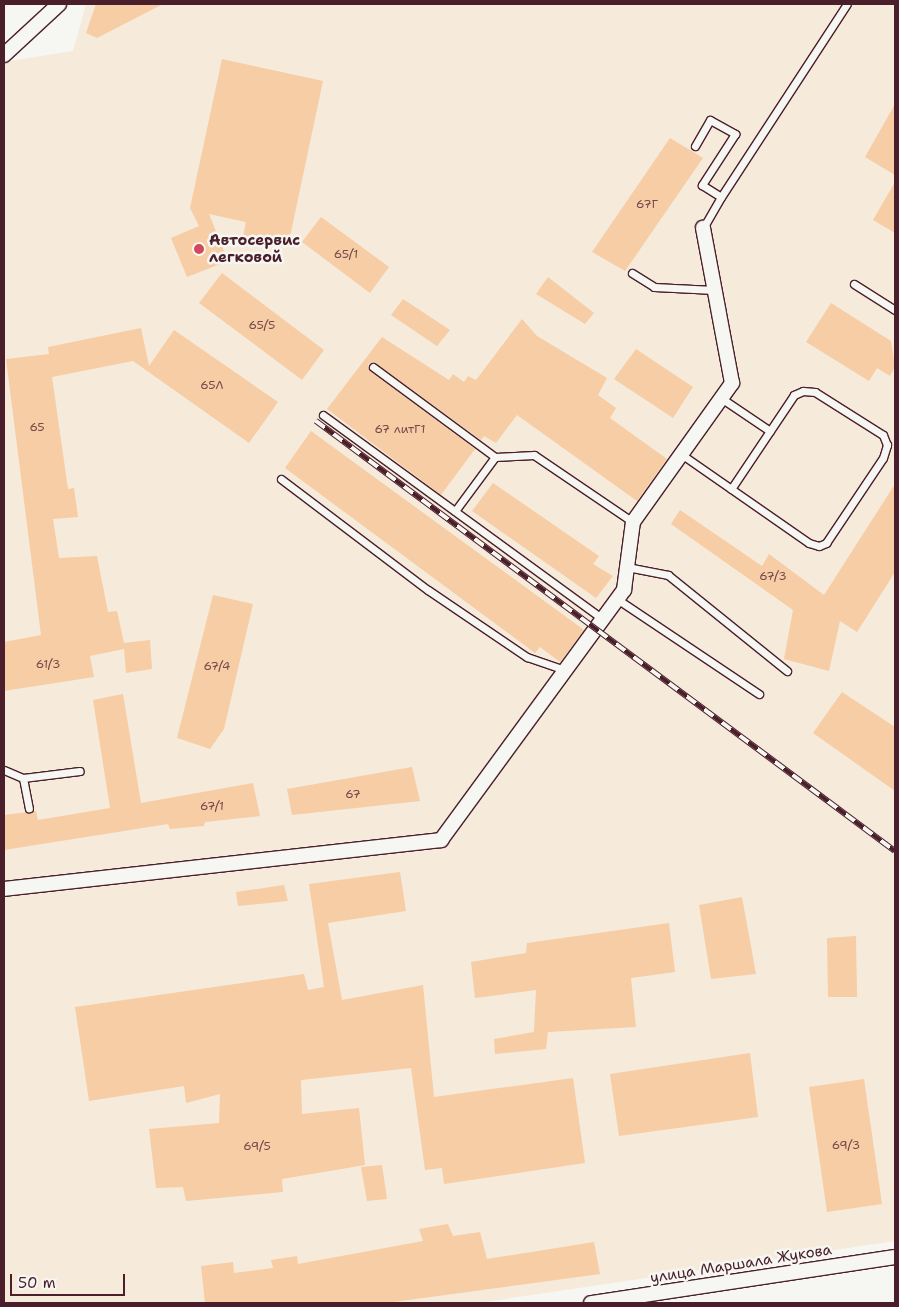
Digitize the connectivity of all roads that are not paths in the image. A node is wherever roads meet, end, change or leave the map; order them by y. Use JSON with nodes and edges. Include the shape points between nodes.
{"nodes":[{"id":1,"x":59,"y":4,"type":"edge"},
{"id":2,"x":847,"y":4,"type":"edge"},
{"id":3,"x":4,"y":55,"type":"edge"},
{"id":4,"x":695,"y":146,"type":"dead end"},
{"id":5,"x":722,"y":197,"type":"junction"},
{"id":6,"x":703,"y":228,"type":"joint"},
{"id":7,"x":632,"y":273,"type":"dead end"},
{"id":8,"x":854,"y":284,"type":"dead end"},
{"id":9,"x":714,"y":290,"type":"junction"},
{"id":10,"x":895,"y":310,"type":"edge"},
{"id":11,"x":373,"y":367,"type":"dead end"},
{"id":12,"x":721,"y":398,"type":"junction"},
{"id":13,"x":323,"y":415,"type":"dead end"},
{"id":14,"x":770,"y":431,"type":"junction"},
{"id":15,"x":681,"y":454,"type":"junction"},
{"id":16,"x":495,"y":457,"type":"junction"},
{"id":17,"x":281,"y":479,"type":"dead end"},
{"id":18,"x":732,"y":489,"type":"junction"},
{"id":19,"x":455,"y":511,"type":"junction"},
{"id":20,"x":633,"y":522,"type":"junction"},
{"id":21,"x":627,"y":566,"type":"junction"},
{"id":22,"x":617,"y":599,"type":"junction"},
{"id":23,"x":602,"y":619,"type":"junction"},
{"id":24,"x":565,"y":670,"type":"junction"},
{"id":25,"x":787,"y":671,"type":"dead end"},
{"id":26,"x":759,"y":694,"type":"dead end"},
{"id":27,"x":4,"y":770,"type":"edge"},
{"id":28,"x":80,"y":771,"type":"dead end"},
{"id":29,"x":23,"y":778,"type":"junction"},
{"id":30,"x":29,"y":808,"type":"dead end"},
{"id":31,"x":4,"y":889,"type":"edge"},
{"id":32,"x":895,"y":1257,"type":"edge"},
{"id":33,"x":591,"y":1303,"type":"edge"}],
"edges":[{"from":1,"to":3,"type":"street"},
{"from":2,"to":5,"type":"lane"},
{"from":4,"to":5,"type":"lane","via":[[710,120],[735,134],[702,186]]},
{"from":5,"to":6,"type":"lane"},
{"from":6,"to":9,"type":"street"},
{"from":7,"to":9,"type":"lane","via":[[654,287]]},
{"from":8,"to":10,"type":"lane"},
{"from":9,"to":12,"type":"street","via":[[732,382]]},
{"from":11,"to":16,"type":"lane"},
{"from":12,"to":14,"type":"lane"},
{"from":12,"to":15,"type":"street"},
{"from":13,"to":19,"type":"lane"},
{"from":14,"to":18,"type":"lane"},
{"from":14,"to":18,"type":"lane","via":[[794,395],[815,392],[883,435],[887,445],[883,458],[826,543],[819,546]]},
{"from":15,"to":18,"type":"lane"},
{"from":15,"to":20,"type":"street"},
{"from":16,"to":19,"type":"lane"},
{"from":16,"to":20,"type":"lane","via":[[534,455]]},
{"from":17,"to":24,"type":"lane","via":[[519,652]]},
{"from":19,"to":23,"type":"lane"},
{"from":20,"to":21,"type":"street"},
{"from":21,"to":22,"type":"street","via":[[624,590]]},
{"from":21,"to":25,"type":"lane","via":[[668,575]]},
{"from":22,"to":23,"type":"street"},
{"from":22,"to":26,"type":"lane"},
{"from":23,"to":24,"type":"street"},
{"from":24,"to":31,"type":"street","via":[[441,840]]},
{"from":27,"to":29,"type":"lane"},
{"from":28,"to":29,"type":"lane"},
{"from":29,"to":30,"type":"lane"},
{"from":32,"to":33,"type":"street","name":"улица Маршала Жукова"}]}
